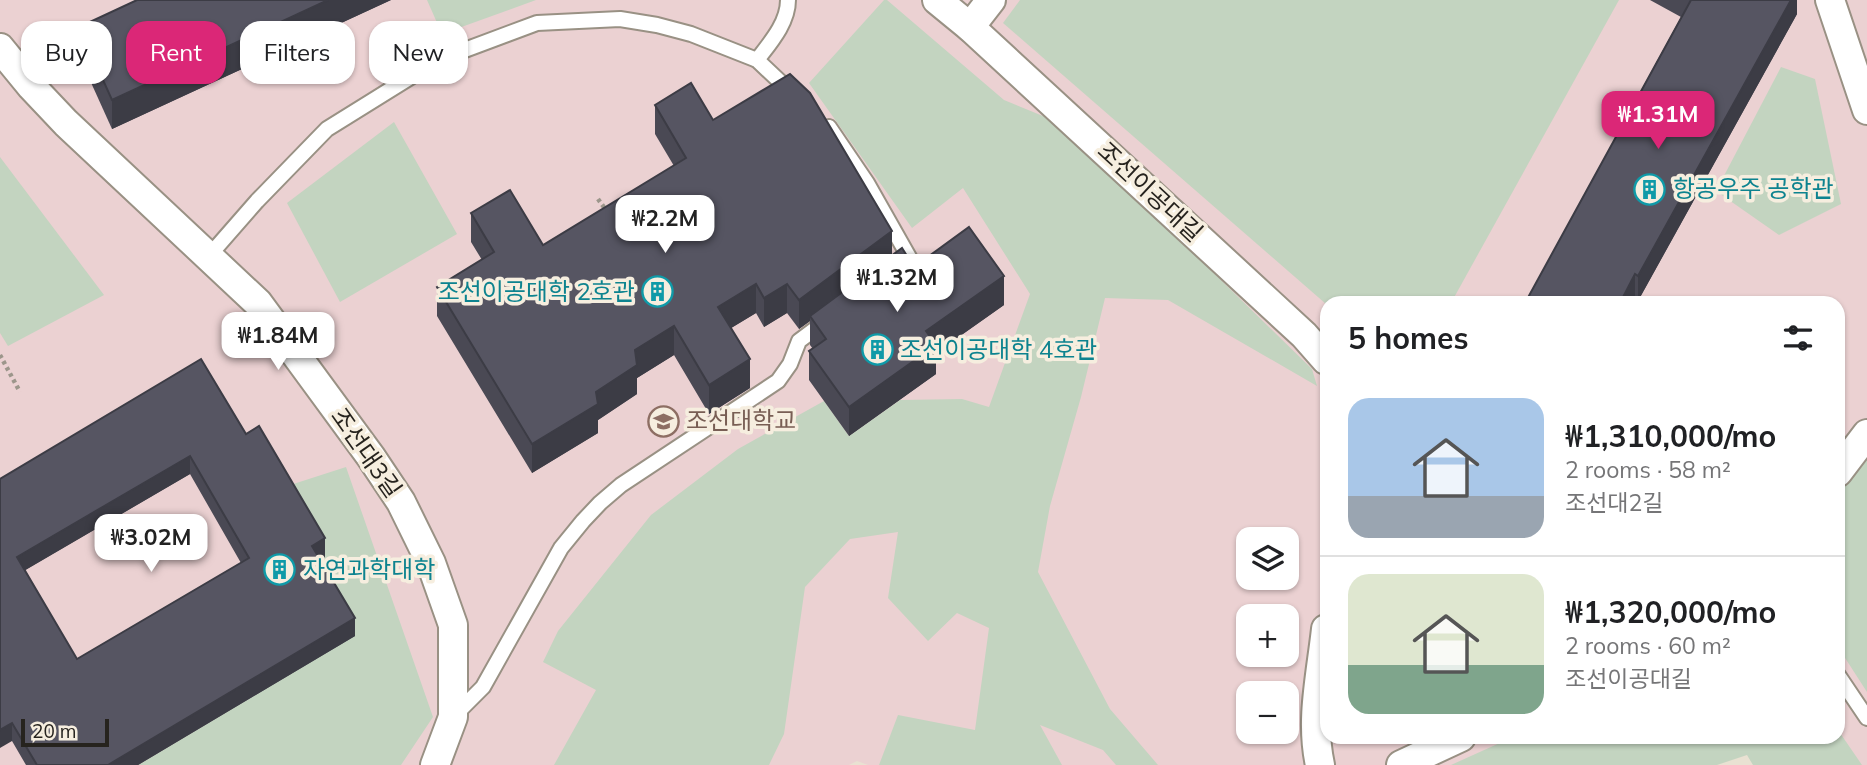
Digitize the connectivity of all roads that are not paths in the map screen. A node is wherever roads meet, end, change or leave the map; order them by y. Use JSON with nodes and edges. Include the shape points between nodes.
{"nodes":[{"id":1,"x":788,"y":0,"type":"edge"},
{"id":2,"x":937,"y":0,"type":"edge"},
{"id":3,"x":991,"y":0,"type":"edge"},
{"id":4,"x":1830,"y":0,"type":"edge"},
{"id":5,"x":970,"y":27,"type":"junction"},
{"id":6,"x":0,"y":48,"type":"edge"},
{"id":7,"x":757,"y":60,"type":"junction"},
{"id":8,"x":797,"y":97,"type":"edge"},
{"id":9,"x":1867,"y":110,"type":"edge"},
{"id":10,"x":817,"y":116,"type":"edge"},
{"id":11,"x":208,"y":257,"type":"junction"},
{"id":12,"x":888,"y":276,"type":"edge"},
{"id":13,"x":832,"y":317,"type":"edge"},
{"id":14,"x":1320,"y":353,"type":"edge"},
{"id":15,"x":1867,"y":434,"type":"edge"},
{"id":16,"x":1845,"y":463,"type":"edge"},
{"id":17,"x":1320,"y":678,"type":"edge"},
{"id":18,"x":1845,"y":685,"type":"edge"},
{"id":19,"x":453,"y":717,"type":"junction"},
{"id":20,"x":1867,"y":718,"type":"edge"},
{"id":21,"x":1446,"y":744,"type":"edge"},
{"id":22,"x":435,"y":765,"type":"edge"},
{"id":23,"x":1320,"y":765,"type":"edge"},
{"id":24,"x":1401,"y":765,"type":"edge"}],
"edges":[{"from":1,"to":7,"type":"lane","via":[[776,35]]},
{"from":2,"to":5,"type":"street","name":"조선이공대길"},
{"from":3,"to":5,"type":"street"},
{"from":4,"to":9,"type":"street"},
{"from":5,"to":14,"type":"street","name":"조선이공대길"},
{"from":6,"to":11,"type":"street","name":"조선대3길","via":[[66,123]]},
{"from":7,"to":8,"type":"lane"},
{"from":7,"to":11,"type":"lane","via":[[691,34],[645,23],[620,19],[537,23],[438,60],[327,129]]},
{"from":10,"to":12,"type":"lane","via":[[867,183],[910,259]]},
{"from":11,"to":19,"type":"street","name":"조선대3길","via":[[258,303],[401,502],[453,625]]},
{"from":13,"to":19,"type":"lane","via":[[799,341],[778,381],[621,485],[583,521],[561,548],[483,688]]},
{"from":15,"to":16,"type":"street"},
{"from":17,"to":23,"type":"street","via":[[1315,719]]},
{"from":18,"to":20,"type":"lane"},
{"from":19,"to":22,"type":"street","name":"조선대3길"},
{"from":21,"to":24,"type":"street"}]}
